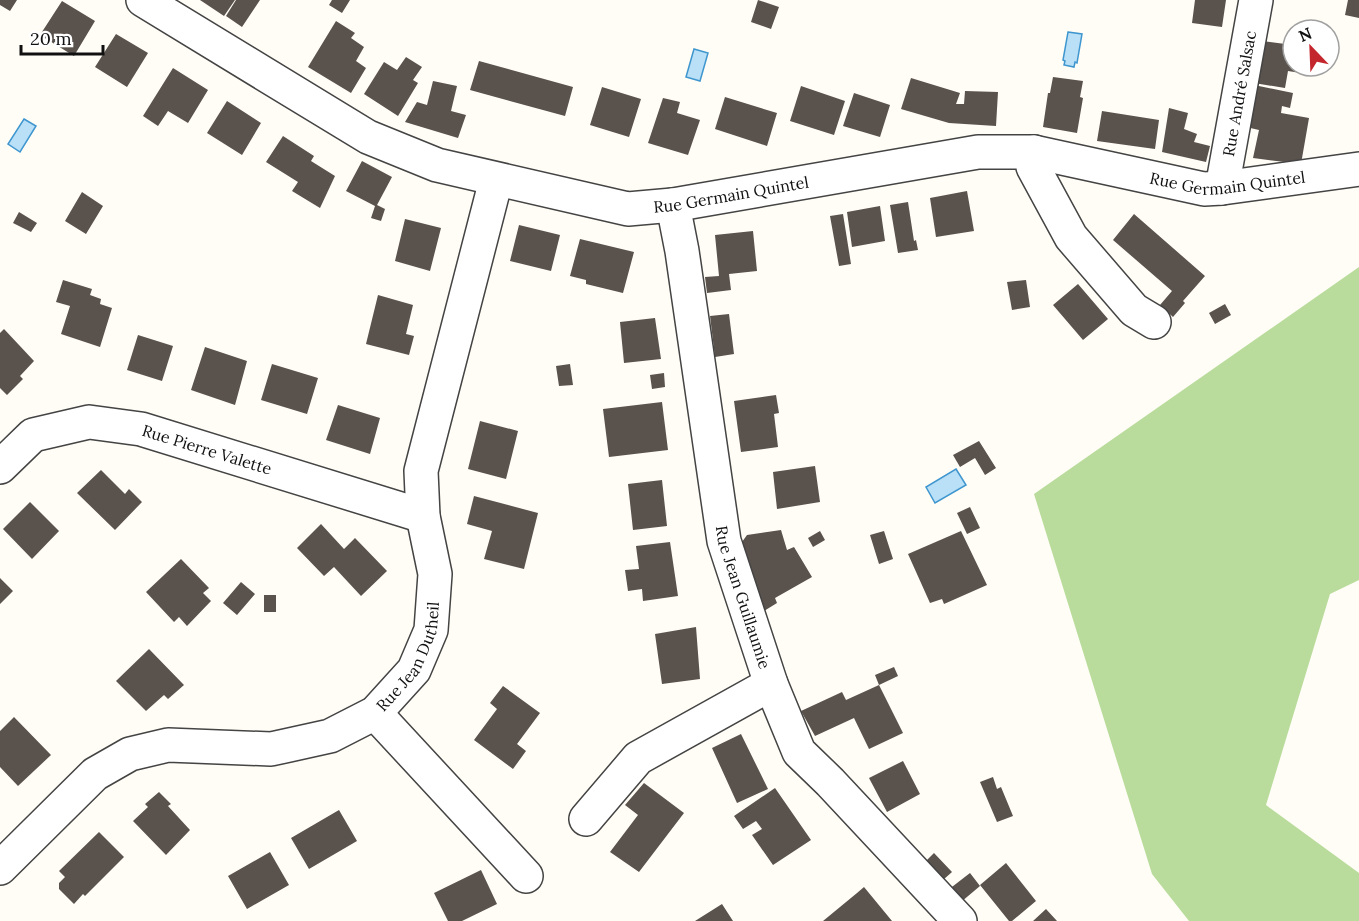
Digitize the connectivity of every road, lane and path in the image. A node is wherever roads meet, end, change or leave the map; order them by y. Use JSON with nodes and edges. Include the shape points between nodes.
{"nodes":[{"id":1,"x":143,"y":0,"type":"edge"},
{"id":2,"x":1256,"y":0,"type":"edge"},
{"id":3,"x":1034,"y":152,"type":"junction"},
{"id":4,"x":1359,"y":169,"type":"edge"},
{"id":5,"x":496,"y":180,"type":"junction"},
{"id":6,"x":1222,"y":189,"type":"junction"},
{"id":7,"x":673,"y":205,"type":"junction"},
{"id":8,"x":1154,"y":321,"type":"dead end"},
{"id":9,"x":0,"y":467,"type":"edge"},
{"id":10,"x":423,"y":516,"type":"junction"},
{"id":11,"x":771,"y":684,"type":"junction"},
{"id":12,"x":375,"y":713,"type":"junction"},
{"id":13,"x":586,"y":819,"type":"dead end"},
{"id":14,"x":0,"y":868,"type":"edge"},
{"id":15,"x":526,"y":876,"type":"dead end"},
{"id":16,"x":960,"y":921,"type":"edge"}],
"edges":[{"from":1,"to":5,"type":"street","name":"Rue Germain Quintel","via":[[368,137],[437,165]]},
{"from":2,"to":6,"type":"street","name":"Rue André Salsac"},
{"from":3,"to":6,"type":"street","name":"Rue Germain Quintel","via":[[1204,189]]},
{"from":3,"to":7,"type":"street","name":"Rue Germain Quintel","via":[[978,152]]},
{"from":3,"to":8,"type":"street","via":[[1033,167],[1071,237],[1134,310]]},
{"from":4,"to":6,"type":"street","name":"Rue Germain Quintel"},
{"from":5,"to":7,"type":"street","name":"Rue Germain Quintel","via":[[628,209]]},
{"from":5,"to":10,"type":"street","name":"Rue Jean Dutheil","via":[[421,471]]},
{"from":7,"to":11,"type":"street","name":"Rue Jean Guillaumie","via":[[724,541]]},
{"from":9,"to":10,"type":"street","name":"Rue Pierre Valette","via":[[33,435],[89,422],[141,429]]},
{"from":10,"to":12,"type":"street","name":"Rue Jean Dutheil","via":[[435,574],[431,630],[414,670]]},
{"from":11,"to":13,"type":"street","via":[[638,758]]},
{"from":11,"to":16,"type":"street","name":"Rue Jean Guillaumie","via":[[799,752]]},
{"from":12,"to":14,"type":"street","name":"Rue Jean Dutheil","via":[[330,736],[270,749],[168,745],[130,754],[95,774]]},
{"from":12,"to":15,"type":"street"}]}
